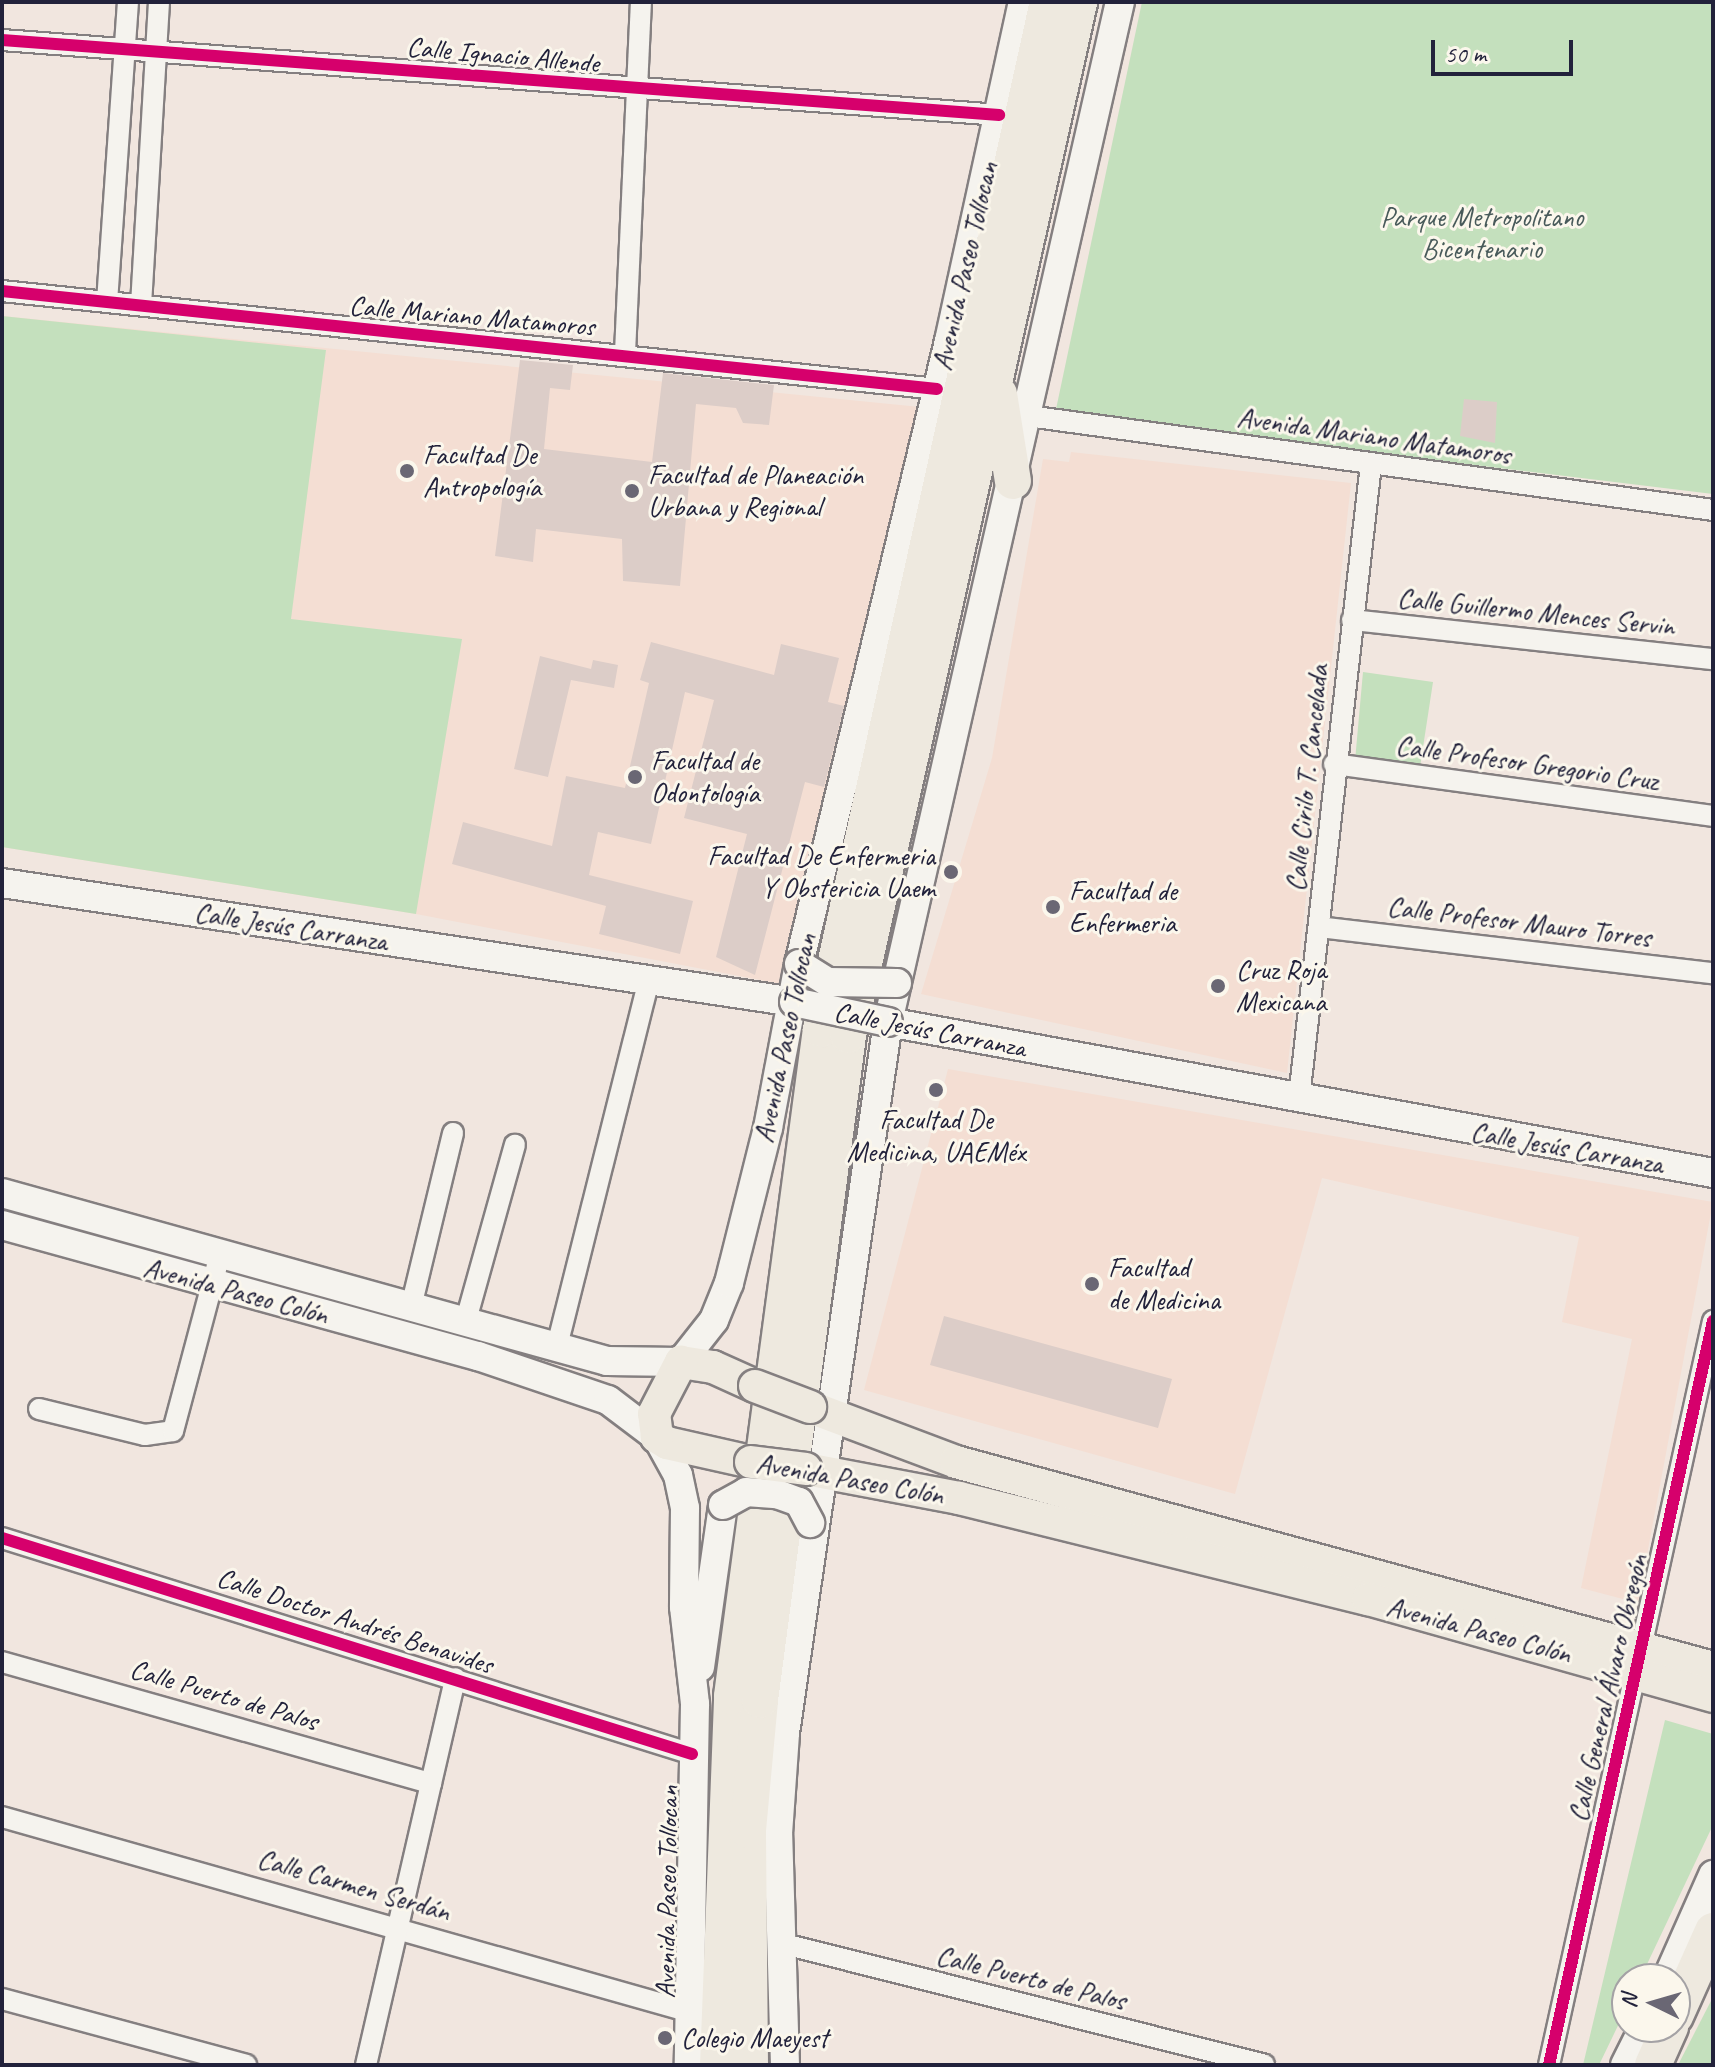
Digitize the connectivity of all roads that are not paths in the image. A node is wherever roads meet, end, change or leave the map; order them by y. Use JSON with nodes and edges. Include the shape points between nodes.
{"nodes":[{"id":1,"x":128,"y":2,"type":"edge"},
{"id":2,"x":159,"y":2,"type":"edge"},
{"id":3,"x":641,"y":2,"type":"edge"},
{"id":4,"x":1023,"y":2,"type":"edge"},
{"id":5,"x":1048,"y":2,"type":"edge"},
{"id":6,"x":1079,"y":2,"type":"edge"},
{"id":7,"x":1120,"y":2,"type":"edge"},
{"id":8,"x":2,"y":40,"type":"edge"},
{"id":9,"x":125,"y":48,"type":"junction"},
{"id":10,"x":156,"y":50,"type":"junction"},
{"id":11,"x":636,"y":90,"type":"junction"},
{"id":12,"x":999,"y":115,"type":"junction"},
{"id":13,"x":2,"y":291,"type":"edge"},
{"id":14,"x":984,"y":297,"type":"junction"},
{"id":15,"x":107,"y":302,"type":"junction"},
{"id":16,"x":141,"y":305,"type":"junction"},
{"id":17,"x":949,"y":341,"type":"junction"},
{"id":18,"x":625,"y":353,"type":"junction"},
{"id":19,"x":996,"y":377,"type":"junction"},
{"id":20,"x":937,"y":389,"type":"junction"},
{"id":21,"x":1028,"y":416,"type":"junction"},
{"id":22,"x":1371,"y":464,"type":"junction"},
{"id":23,"x":1013,"y":481,"type":"junction"},
{"id":24,"x":1713,"y":510,"type":"edge"},
{"id":25,"x":1352,"y":620,"type":"junction"},
{"id":26,"x":1713,"y":659,"type":"edge"},
{"id":27,"x":1334,"y":764,"type":"junction"},
{"id":28,"x":1713,"y":816,"type":"edge"},
{"id":29,"x":2,"y":883,"type":"edge"},
{"id":30,"x":1319,"y":927,"type":"junction"},
{"id":31,"x":799,"y":964,"type":"junction"},
{"id":32,"x":1713,"y":973,"type":"edge"},
{"id":33,"x":897,"y":983,"type":"junction"},
{"id":34,"x":648,"y":984,"type":"junction"},
{"id":35,"x":794,"y":1002,"type":"junction"},
{"id":36,"x":888,"y":1022,"type":"junction"},
{"id":37,"x":1299,"y":1098,"type":"junction"},
{"id":38,"x":453,"y":1133,"type":"dead end"},
{"id":39,"x":515,"y":1145,"type":"dead end"},
{"id":40,"x":1713,"y":1173,"type":"edge"},
{"id":41,"x":2,"y":1193,"type":"edge"},
{"id":42,"x":90,"y":1218,"type":"junction"},
{"id":43,"x":2,"y":1225,"type":"edge"},
{"id":44,"x":81,"y":1247,"type":"junction"},
{"id":45,"x":221,"y":1251,"type":"junction"},
{"id":46,"x":212,"y":1286,"type":"junction"},
{"id":47,"x":411,"y":1307,"type":"junction"},
{"id":48,"x":466,"y":1320,"type":"junction"},
{"id":49,"x":1713,"y":1321,"type":"edge"},
{"id":50,"x":557,"y":1346,"type":"junction"},
{"id":51,"x":681,"y":1362,"type":"junction"},
{"id":52,"x":39,"y":1409,"type":"dead end"},
{"id":53,"x":822,"y":1411,"type":"junction"},
{"id":54,"x":657,"y":1437,"type":"junction"},
{"id":55,"x":815,"y":1471,"type":"junction"},
{"id":56,"x":2,"y":1538,"type":"edge"},
{"id":57,"x":1371,"y":1588,"type":"junction"},
{"id":58,"x":1638,"y":1661,"type":"junction"},
{"id":59,"x":2,"y":1662,"type":"edge"},
{"id":60,"x":1713,"y":1668,"type":"edge"},
{"id":61,"x":455,"y":1678,"type":"junction"},
{"id":62,"x":1713,"y":1696,"type":"edge"},
{"id":63,"x":695,"y":1704,"type":"junction"},
{"id":64,"x":785,"y":1733,"type":"junction"},
{"id":65,"x":692,"y":1754,"type":"junction"},
{"id":66,"x":431,"y":1783,"type":"junction"},
{"id":67,"x":2,"y":1817,"type":"edge"},
{"id":68,"x":1713,"y":1875,"type":"edge"},
{"id":69,"x":398,"y":1926,"type":"junction"},
{"id":70,"x":1713,"y":1931,"type":"edge"},
{"id":71,"x":784,"y":1944,"type":"junction"},
{"id":72,"x":1674,"y":1963,"type":"edge"},
{"id":73,"x":1691,"y":1980,"type":"edge"},
{"id":74,"x":2,"y":1999,"type":"edge"},
{"id":75,"x":690,"y":2012,"type":"junction"},
{"id":76,"x":1636,"y":2043,"type":"edge"},
{"id":77,"x":1663,"y":2043,"type":"edge"},
{"id":78,"x":1181,"y":2055,"type":"edge"},
{"id":79,"x":246,"y":2065,"type":"edge"},
{"id":80,"x":366,"y":2065,"type":"edge"},
{"id":81,"x":689,"y":2065,"type":"edge"},
{"id":82,"x":718,"y":2065,"type":"edge"},
{"id":83,"x":750,"y":2065,"type":"edge"},
{"id":84,"x":785,"y":2065,"type":"edge"},
{"id":85,"x":1264,"y":2065,"type":"edge"},
{"id":86,"x":1549,"y":2065,"type":"edge"},
{"id":87,"x":1625,"y":2065,"type":"edge"},
{"id":88,"x":1653,"y":2065,"type":"edge"}],
"edges":[{"from":1,"to":9,"type":"street"},
{"from":2,"to":10,"type":"street"},
{"from":3,"to":11,"type":"street"},
{"from":4,"to":12,"type":"main road","name":"Avenida Paseo Tollocan"},
{"from":5,"to":14,"type":"highway","name":"Avenida Paseo Tollocan"},
{"from":6,"to":19,"type":"highway","name":"Avenida Paseo Tollocan"},
{"from":7,"to":21,"type":"main road"},
{"from":8,"to":9,"type":"street","name":"Calle Ignacio Allende"},
{"from":9,"to":10,"type":"street","name":"Calle Ignacio Allende"},
{"from":9,"to":15,"type":"street"},
{"from":10,"to":11,"type":"street","name":"Calle Ignacio Allende"},
{"from":10,"to":16,"type":"street"},
{"from":11,"to":12,"type":"street","name":"Calle Ignacio Allende"},
{"from":11,"to":18,"type":"street"},
{"from":12,"to":17,"type":"main road","name":"Avenida Paseo Tollocan"},
{"from":13,"to":15,"type":"street","name":"Calle Mariano Matamoros"},
{"from":14,"to":17,"type":"highway"},
{"from":14,"to":82,"type":"highway","name":"Avenida Paseo Tollocan","via":[[821,1029],[732,1696],[722,1823]]},
{"from":15,"to":16,"type":"street","name":"Calle Mariano Matamoros"},
{"from":16,"to":18,"type":"street","name":"Calle Mariano Matamoros"},
{"from":17,"to":20,"type":"main road","name":"Avenida Paseo Tollocan"},
{"from":18,"to":20,"type":"street","name":"Calle Mariano Matamoros","via":[[713,369]]},
{"from":19,"to":23,"type":"highway"},
{"from":19,"to":83,"type":"highway","name":"Avenida Paseo Tollocan","via":[[870,923],[829,1158],[748,1830]]},
{"from":20,"to":31,"type":"main road","name":"Avenida Paseo Tollocan"},
{"from":21,"to":22,"type":"street","name":"Avenida Mariano Matamoros"},
{"from":21,"to":23,"type":"main road"},
{"from":22,"to":24,"type":"street","name":"Avenida Mariano Matamoros"},
{"from":22,"to":25,"type":"street","name":"Calle Cirilo T. Cancelada"},
{"from":23,"to":33,"type":"main road"},
{"from":25,"to":26,"type":"street","name":"Calle Guillermo Mences Servin"},
{"from":25,"to":27,"type":"street","name":"Calle Cirilo T. Cancelada"},
{"from":27,"to":28,"type":"street","name":"Calle Profesor Gregorio Cruz"},
{"from":27,"to":30,"type":"street","name":"Calle Cirilo T. Cancelada"},
{"from":29,"to":34,"type":"main road","name":"Calle Jesús Carranza"},
{"from":30,"to":32,"type":"street","name":"Calle Profesor Mauro Torres"},
{"from":30,"to":37,"type":"street","name":"Calle Cirilo T. Cancelada"},
{"from":31,"to":33,"type":"main road","bridge":true,"via":[[828,982]]},
{"from":31,"to":35,"type":"main road","name":"Avenida Paseo Tollocan"},
{"from":33,"to":36,"type":"main road"},
{"from":34,"to":35,"type":"main road","name":"Calle Jesús Carranza"},
{"from":34,"to":50,"type":"street"},
{"from":35,"to":36,"type":"main road","name":"Calle Jesús Carranza","bridge":true},
{"from":35,"to":51,"type":"main road","name":"Avenida Paseo Tollocan","via":[[729,1283],[714,1320]]},
{"from":36,"to":37,"type":"main road","name":"Calle Jesús Carranza"},
{"from":36,"to":53,"type":"main road"},
{"from":37,"to":40,"type":"main road","name":"Calle Jesús Carranza"},
{"from":38,"to":47,"type":"street"},
{"from":39,"to":48,"type":"street"},
{"from":41,"to":42,"type":"main road","name":"Avenida Paseo Colón"},
{"from":42,"to":44,"type":"main road"},
{"from":42,"to":45,"type":"main road","name":"Avenida Paseo Colón"},
{"from":43,"to":44,"type":"main road","name":"Avenida Paseo Colón"},
{"from":44,"to":46,"type":"main road","name":"Avenida Paseo Colón"},
{"from":45,"to":46,"type":"street"},
{"from":45,"to":47,"type":"main road","name":"Avenida Paseo Colón"},
{"from":46,"to":52,"type":"street","via":[[178,1423],[166,1435],[145,1435]]},
{"from":46,"to":54,"type":"main road","name":"Avenida Paseo Colón","via":[[478,1356],[570,1387],[617,1405]]},
{"from":47,"to":48,"type":"main road","name":"Avenida Paseo Colón"},
{"from":48,"to":50,"type":"main road","name":"Avenida Paseo Colón"},
{"from":49,"to":58,"type":"street","name":"Calle General Álvaro Obregón"},
{"from":50,"to":51,"type":"main road","name":"Avenida Paseo Colón","via":[[619,1363]]},
{"from":51,"to":53,"type":"main road","name":"Avenida Paseo Colón","bridge":true,"via":[[713,1367]]},
{"from":51,"to":54,"type":"main road","name":"Avenida Paseo Tollocan","via":[[658,1399]]},
{"from":53,"to":55,"type":"main road"},
{"from":53,"to":57,"type":"main road","name":"Avenida Paseo Colón","via":[[956,1462]]},
{"from":54,"to":55,"type":"main road","name":"Avenida Paseo Colón","bridge":true,"via":[[751,1462]]},
{"from":54,"to":63,"type":"main road","name":"Avenida Paseo Tollocan","via":[[678,1475],[685,1508],[684,1607]]},
{"from":55,"to":57,"type":"main road","name":"Avenida Paseo Colón"},
{"from":55,"to":64,"type":"main road"},
{"from":56,"to":61,"type":"street","name":"Calle Doctor Andrés Benavides"},
{"from":57,"to":58,"type":"main road","name":"Avenida Paseo Colón"},
{"from":58,"to":60,"type":"main road","name":"Avenida Paseo Colón"},
{"from":58,"to":62,"type":"main road","name":"Avenida Paseo Colón"},
{"from":58,"to":86,"type":"street","name":"Calle General Álvaro Obregón"},
{"from":59,"to":66,"type":"street","name":"Calle Puerto de Palos"},
{"from":61,"to":65,"type":"street","name":"Calle Doctor Andrés Benavides"},
{"from":61,"to":66,"type":"street"},
{"from":63,"to":64,"type":"main road","bridge":true,"via":[[723,1505],[746,1492],[777,1494],[799,1502],[810,1523],[782,1684]]},
{"from":63,"to":65,"type":"main road","name":"Avenida Paseo Tollocan"},
{"from":64,"to":71,"type":"main road","via":[[778,1834]]},
{"from":65,"to":75,"type":"main road","name":"Avenida Paseo Tollocan"},
{"from":66,"to":69,"type":"street"},
{"from":67,"to":69,"type":"street","name":"Calle Carmen Serdán"},
{"from":68,"to":72,"type":"main road"},
{"from":69,"to":75,"type":"street","name":"Calle Carmen Serdán"},
{"from":69,"to":80,"type":"street"},
{"from":70,"to":73,"type":"highway"},
{"from":71,"to":78,"type":"street","name":"Calle Puerto de Palos"},
{"from":71,"to":84,"type":"main road"},
{"from":74,"to":79,"type":"street"},
{"from":75,"to":81,"type":"main road","name":"Avenida Paseo Tollocan"},
{"from":76,"to":87,"type":"main road"},
{"from":77,"to":88,"type":"highway"},
{"from":78,"to":85,"type":"street","name":"Calle Puerto de Palos"}]}
